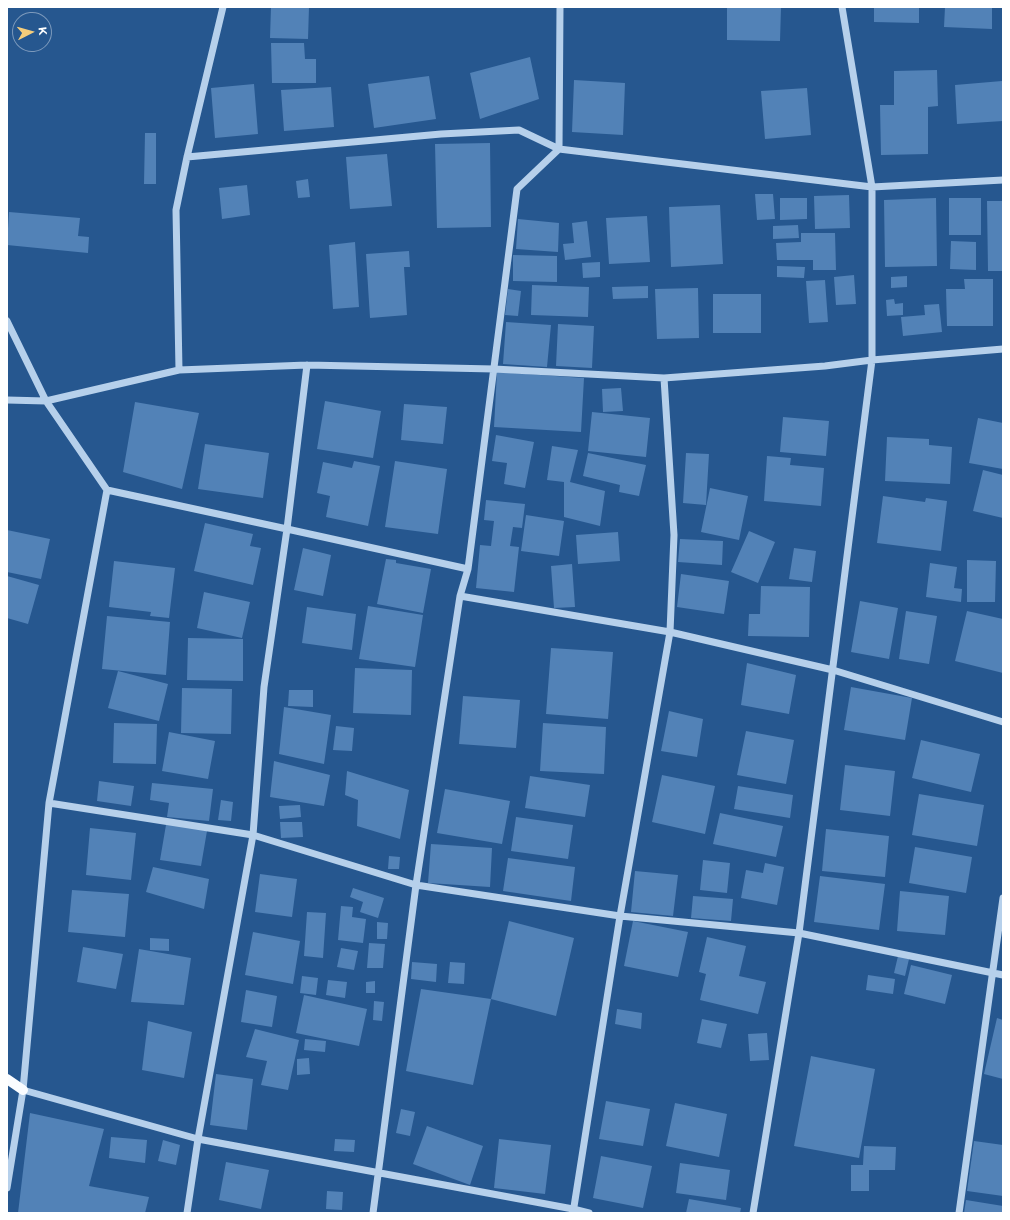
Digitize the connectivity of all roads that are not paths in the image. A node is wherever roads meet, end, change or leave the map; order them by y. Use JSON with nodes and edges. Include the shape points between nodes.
{"nodes":[{"id":1,"x":223,"y":7,"type":"edge"},
{"id":2,"x":560,"y":7,"type":"edge"},
{"id":3,"x":842,"y":7,"type":"edge"},
{"id":4,"x":559,"y":150,"type":"junction"},
{"id":5,"x":187,"y":157,"type":"junction"},
{"id":6,"x":1003,"y":180,"type":"edge"},
{"id":7,"x":872,"y":187,"type":"junction"},
{"id":8,"x":7,"y":321,"type":"edge"},
{"id":9,"x":1003,"y":349,"type":"edge"},
{"id":10,"x":872,"y":360,"type":"junction"},
{"id":11,"x":307,"y":364,"type":"junction"},
{"id":12,"x":494,"y":369,"type":"junction"},
{"id":13,"x":179,"y":370,"type":"junction"},
{"id":14,"x":664,"y":378,"type":"junction"},
{"id":15,"x":7,"y":400,"type":"edge"},
{"id":16,"x":46,"y":401,"type":"junction"},
{"id":17,"x":107,"y":490,"type":"junction"},
{"id":18,"x":287,"y":528,"type":"junction"},
{"id":19,"x":468,"y":570,"type":"junction"},
{"id":20,"x":460,"y":596,"type":"junction"},
{"id":21,"x":670,"y":632,"type":"junction"},
{"id":22,"x":833,"y":670,"type":"junction"},
{"id":23,"x":1003,"y":722,"type":"edge"},
{"id":24,"x":49,"y":803,"type":"junction"},
{"id":25,"x":253,"y":835,"type":"junction"},
{"id":26,"x":416,"y":885,"type":"junction"},
{"id":27,"x":1003,"y":898,"type":"edge"},
{"id":28,"x":620,"y":916,"type":"junction"},
{"id":29,"x":799,"y":933,"type":"junction"},
{"id":30,"x":992,"y":973,"type":"junction"},
{"id":31,"x":1003,"y":975,"type":"edge"},
{"id":32,"x":7,"y":1079,"type":"edge"},
{"id":33,"x":23,"y":1090,"type":"junction"},
{"id":34,"x":198,"y":1139,"type":"junction"},
{"id":35,"x":379,"y":1173,"type":"junction"},
{"id":36,"x":7,"y":1188,"type":"edge"},
{"id":37,"x":573,"y":1211,"type":"edge"},
{"id":38,"x":187,"y":1213,"type":"edge"},
{"id":39,"x":373,"y":1213,"type":"edge"},
{"id":40,"x":589,"y":1213,"type":"edge"},
{"id":41,"x":753,"y":1213,"type":"edge"},
{"id":42,"x":959,"y":1213,"type":"edge"}],
"edges":[{"from":1,"to":5,"type":"street"},
{"from":2,"to":4,"type":"street"},
{"from":3,"to":7,"type":"street"},
{"from":4,"to":5,"type":"street","via":[[519,130],[441,134]]},
{"from":4,"to":7,"type":"street"},
{"from":4,"to":12,"type":"street","via":[[517,189]]},
{"from":5,"to":13,"type":"street","via":[[176,210]]},
{"from":6,"to":7,"type":"street"},
{"from":7,"to":10,"type":"street"},
{"from":8,"to":16,"type":"street"},
{"from":9,"to":10,"type":"street"},
{"from":10,"to":14,"type":"street"},
{"from":10,"to":22,"type":"street"},
{"from":11,"to":12,"type":"street"},
{"from":11,"to":13,"type":"street"},
{"from":11,"to":18,"type":"street"},
{"from":12,"to":14,"type":"street"},
{"from":12,"to":19,"type":"street"},
{"from":13,"to":16,"type":"street"},
{"from":14,"to":21,"type":"street","via":[[674,536]]},
{"from":15,"to":16,"type":"street"},
{"from":16,"to":17,"type":"street"},
{"from":17,"to":18,"type":"street"},
{"from":17,"to":24,"type":"street"},
{"from":18,"to":19,"type":"street"},
{"from":18,"to":25,"type":"street","via":[[264,687]]},
{"from":19,"to":20,"type":"street"},
{"from":20,"to":21,"type":"street"},
{"from":20,"to":26,"type":"street"},
{"from":21,"to":22,"type":"street"},
{"from":21,"to":28,"type":"street"},
{"from":22,"to":23,"type":"street"},
{"from":22,"to":29,"type":"street"},
{"from":24,"to":25,"type":"street"},
{"from":24,"to":33,"type":"street"},
{"from":25,"to":26,"type":"street"},
{"from":25,"to":34,"type":"street"},
{"from":26,"to":28,"type":"street"},
{"from":26,"to":35,"type":"street"},
{"from":27,"to":30,"type":"street"},
{"from":28,"to":29,"type":"street"},
{"from":28,"to":37,"type":"street"},
{"from":29,"to":30,"type":"street"},
{"from":29,"to":41,"type":"street"},
{"from":30,"to":31,"type":"street"},
{"from":30,"to":42,"type":"street"},
{"from":32,"to":33,"type":"main road"},
{"from":33,"to":34,"type":"street"},
{"from":33,"to":36,"type":"street"},
{"from":34,"to":35,"type":"street"},
{"from":34,"to":38,"type":"street"},
{"from":35,"to":37,"type":"street"},
{"from":35,"to":39,"type":"street"},
{"from":37,"to":40,"type":"street"}]}
